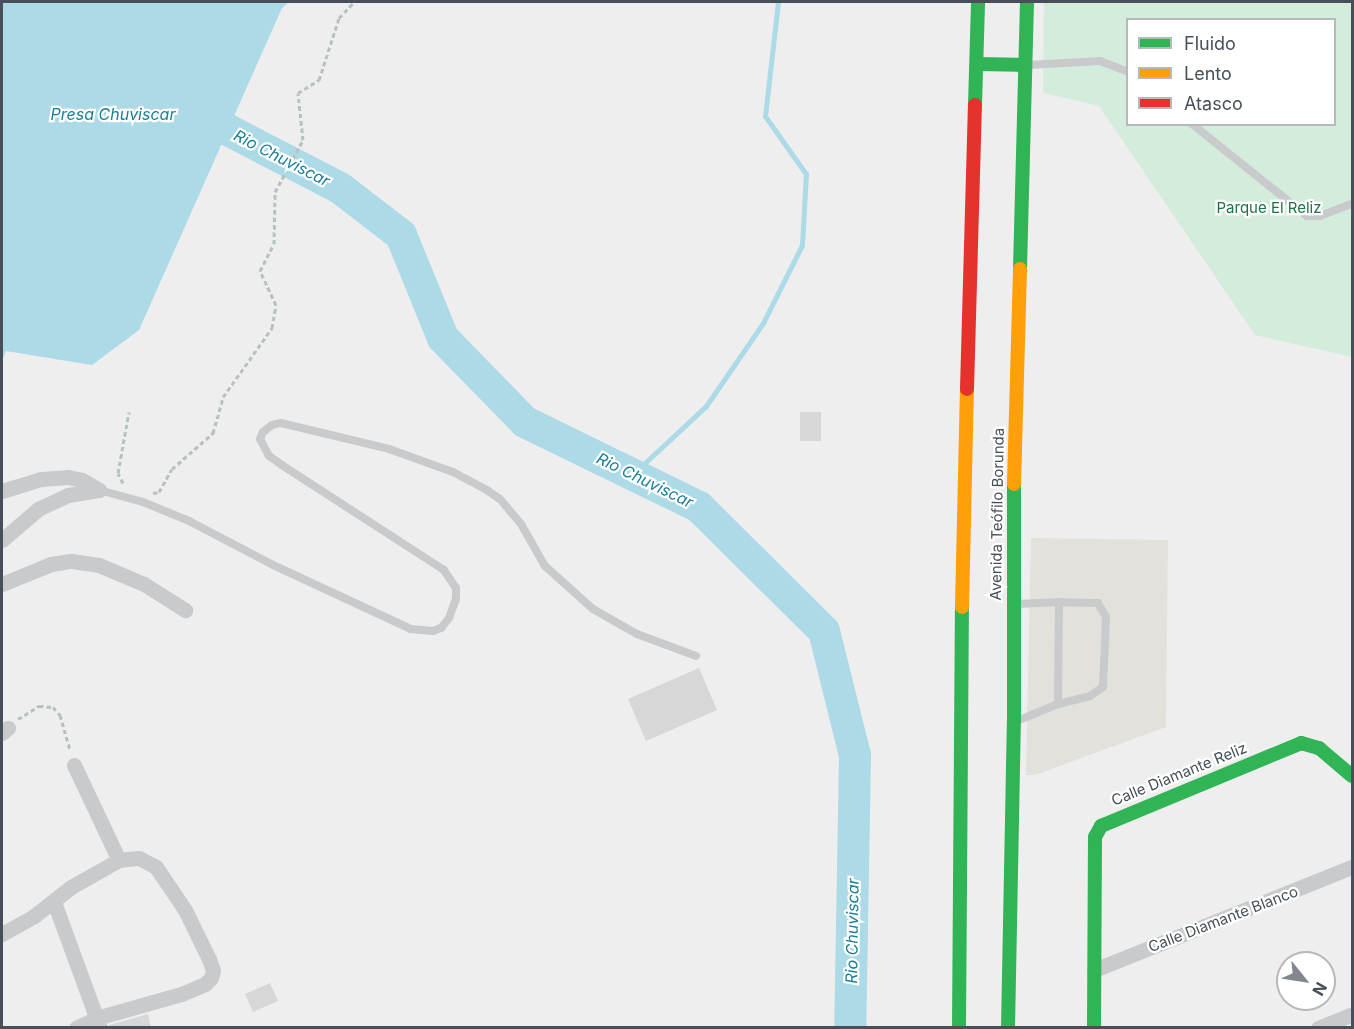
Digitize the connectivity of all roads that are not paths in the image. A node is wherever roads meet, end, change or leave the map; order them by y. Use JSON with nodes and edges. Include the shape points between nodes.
{"nodes":[{"id":1,"x":978,"y":2,"type":"edge"},
{"id":2,"x":1027,"y":2,"type":"edge"},
{"id":3,"x":978,"y":64,"type":"junction"},
{"id":4,"x":1024,"y":65,"type":"junction"},
{"id":5,"x":1126,"y":71,"type":"edge"},
{"id":6,"x":1194,"y":126,"type":"edge"},
{"id":7,"x":1353,"y":204,"type":"edge"},
{"id":8,"x":99,"y":490,"type":"junction"},
{"id":9,"x":2,"y":491,"type":"edge"},
{"id":10,"x":2,"y":540,"type":"edge"},
{"id":11,"x":2,"y":584,"type":"edge"},
{"id":12,"x":1059,"y":602,"type":"junction"},
{"id":13,"x":1012,"y":604,"type":"junction"},
{"id":14,"x":185,"y":610,"type":"dead end"},
{"id":15,"x":696,"y":656,"type":"dead end"},
{"id":16,"x":1058,"y":704,"type":"junction"},
{"id":17,"x":1014,"y":722,"type":"junction"},
{"id":18,"x":74,"y":765,"type":"road end"},
{"id":19,"x":1353,"y":776,"type":"edge"},
{"id":20,"x":119,"y":860,"type":"junction"},
{"id":21,"x":1353,"y":867,"type":"edge"},
{"id":22,"x":54,"y":902,"type":"junction"},
{"id":23,"x":2,"y":934,"type":"edge"},
{"id":24,"x":1094,"y":970,"type":"junction"},
{"id":25,"x":1353,"y":1014,"type":"edge"},
{"id":26,"x":99,"y":1023,"type":"edge"},
{"id":27,"x":76,"y":1028,"type":"edge"},
{"id":28,"x":959,"y":1028,"type":"edge"},
{"id":29,"x":1008,"y":1028,"type":"edge"},
{"id":30,"x":1094,"y":1028,"type":"edge"},
{"id":31,"x":1318,"y":1028,"type":"edge"}],
"edges":[{"from":1,"to":3,"type":"main road"},
{"from":2,"to":4,"type":"main road","name":"Avenida Teófilo Borunda"},
{"from":3,"to":4,"type":"main road"},
{"from":3,"to":28,"type":"main road","via":[[963,511]]},
{"from":4,"to":5,"type":"lane","via":[[1100,61]]},
{"from":4,"to":13,"type":"main road","name":"Avenida Teófilo Borunda"},
{"from":6,"to":7,"type":"lane","via":[[1307,216],[1320,216]]},
{"from":8,"to":9,"type":"street","via":[[68,477],[41,479]]},
{"from":8,"to":10,"type":"street","via":[[68,495],[38,509]]},
{"from":8,"to":15,"type":"lane","via":[[189,521],[411,629],[433,631],[449,618],[456,599],[456,588],[444,570],[269,456],[260,439],[272,425],[281,423],[389,448],[453,472],[500,499],[521,524],[545,566],[593,609],[636,634]]},
{"from":11,"to":14,"type":"street","via":[[51,564],[71,561],[99,565],[144,584]]},
{"from":12,"to":13,"type":"lane"},
{"from":12,"to":16,"type":"lane"},
{"from":12,"to":16,"type":"lane","via":[[1098,603],[1106,617],[1103,687],[1090,696]]},
{"from":13,"to":17,"type":"main road","name":"Avenida Teófilo Borunda"},
{"from":16,"to":17,"type":"lane"},
{"from":17,"to":29,"type":"main road","name":"Avenida Teófilo Borunda"},
{"from":18,"to":20,"type":"street"},
{"from":19,"to":24,"type":"main road","name":"Calle Diamante Reliz","via":[[1319,748],[1301,743],[1105,823],[1095,837]]},
{"from":20,"to":22,"type":"street"},
{"from":20,"to":26,"type":"street","via":[[139,858],[156,867],[185,910],[213,970],[206,984]]},
{"from":21,"to":24,"type":"street","name":"Calle Diamante Blanco"},
{"from":22,"to":23,"type":"street"},
{"from":22,"to":26,"type":"street"},
{"from":24,"to":30,"type":"main road","name":"Calle Diamante Reliz"},
{"from":25,"to":31,"type":"street"},
{"from":26,"to":27,"type":"street"}]}
